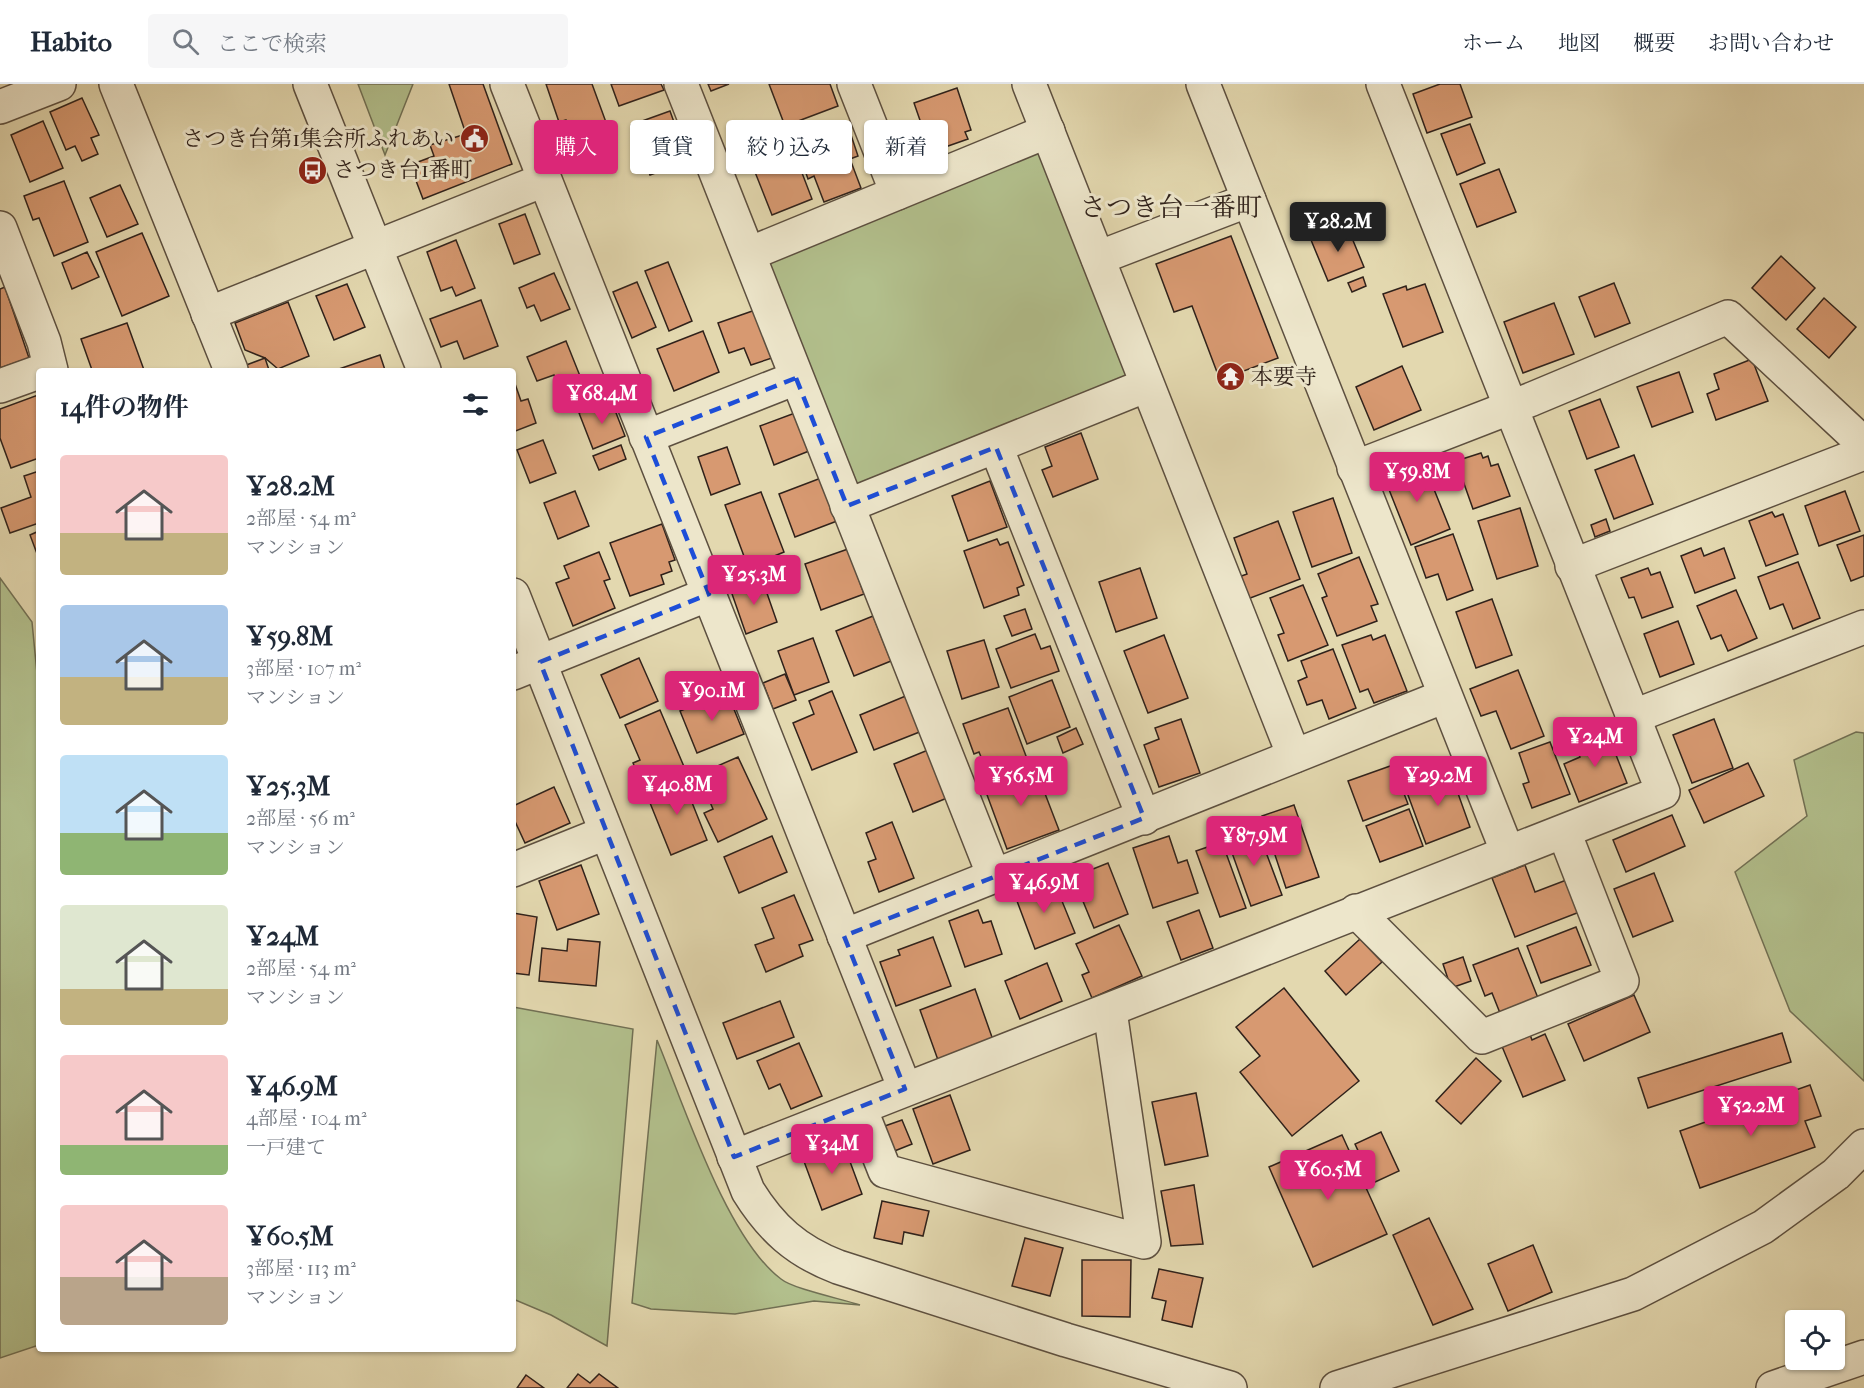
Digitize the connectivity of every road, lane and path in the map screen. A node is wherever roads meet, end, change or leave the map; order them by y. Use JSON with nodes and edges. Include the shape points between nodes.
{"nodes":[{"id":1,"x":59,"y":84,"type":"edge"},
{"id":2,"x":116,"y":84,"type":"edge"},
{"id":3,"x":310,"y":84,"type":"edge"},
{"id":4,"x":507,"y":84,"type":"edge"},
{"id":5,"x":681,"y":84,"type":"edge"},
{"id":6,"x":854,"y":84,"type":"edge"},
{"id":7,"x":1029,"y":84,"type":"edge"},
{"id":8,"x":1203,"y":84,"type":"edge"},
{"id":9,"x":1383,"y":84,"type":"edge"},
{"id":10,"x":0,"y":106,"type":"edge"},
{"id":11,"x":1048,"y":131,"type":"junction"},
{"id":12,"x":544,"y":180,"type":"junction"},
{"id":13,"x":897,"y":193,"type":"junction"},
{"id":14,"x":1250,"y":200,"type":"junction"},
{"id":15,"x":0,"y":228,"type":"edge"},
{"id":16,"x":375,"y":247,"type":"junction"},
{"id":17,"x":749,"y":254,"type":"junction"},
{"id":18,"x":1098,"y":258,"type":"junction"},
{"id":19,"x":208,"y":314,"type":"junction"},
{"id":20,"x":46,"y":368,"type":"edge"},
{"id":21,"x":230,"y":368,"type":"edge"},
{"id":22,"x":423,"y":368,"type":"edge"},
{"id":23,"x":36,"y":373,"type":"edge"},
{"id":24,"x":796,"y":378,"type":"junction"},
{"id":25,"x":1148,"y":385,"type":"junction"},
{"id":26,"x":0,"y":386,"type":"edge"},
{"id":27,"x":1510,"y":406,"type":"junction"},
{"id":28,"x":646,"y":437,"type":"junction"},
{"id":29,"x":1864,"y":444,"type":"edge"},
{"id":30,"x":996,"y":447,"type":"junction"},
{"id":31,"x":1864,"y":453,"type":"edge"},
{"id":32,"x":1354,"y":468,"type":"junction"},
{"id":33,"x":847,"y":506,"type":"junction"},
{"id":34,"x":1572,"y":566,"type":"junction"},
{"id":35,"x":709,"y":594,"type":"junction"},
{"id":36,"x":516,"y":612,"type":"edge"},
{"id":37,"x":1864,"y":627,"type":"edge"},
{"id":38,"x":526,"y":668,"type":"edge"},
{"id":39,"x":1445,"y":696,"type":"junction"},
{"id":40,"x":1632,"y":717,"type":"junction"},
{"id":41,"x":1294,"y":756,"type":"junction"},
{"id":42,"x":1144,"y":818,"type":"junction"},
{"id":43,"x":605,"y":832,"type":"junction"},
{"id":44,"x":1564,"y":832,"type":"junction"},
{"id":45,"x":1508,"y":853,"type":"junction"},
{"id":46,"x":516,"y":869,"type":"edge"},
{"id":47,"x":994,"y":876,"type":"junction"},
{"id":48,"x":1356,"y":911,"type":"junction"},
{"id":49,"x":844,"y":936,"type":"junction"},
{"id":50,"x":1110,"y":1011,"type":"junction"},
{"id":51,"x":905,"y":1089,"type":"junction"},
{"id":52,"x":860,"y":1108,"type":"junction"},
{"id":53,"x":1864,"y":1146,"type":"edge"},
{"id":54,"x":734,"y":1157,"type":"junction"},
{"id":55,"x":1864,"y":1357,"type":"edge"},
{"id":56,"x":1230,"y":1388,"type":"edge"},
{"id":57,"x":1337,"y":1388,"type":"edge"},
{"id":58,"x":1773,"y":1388,"type":"edge"}],
"edges":[{"from":1,"to":10,"type":"street"},
{"from":2,"to":19,"type":"street"},
{"from":3,"to":16,"type":"street"},
{"from":4,"to":12,"type":"street"},
{"from":5,"to":17,"type":"street"},
{"from":6,"to":13,"type":"street"},
{"from":7,"to":11,"type":"street"},
{"from":8,"to":14,"type":"street"},
{"from":9,"to":27,"type":"street"},
{"from":11,"to":13,"type":"street"},
{"from":11,"to":18,"type":"street"},
{"from":12,"to":16,"type":"street"},
{"from":12,"to":28,"type":"street"},
{"from":13,"to":17,"type":"street"},
{"from":14,"to":18,"type":"street"},
{"from":14,"to":32,"type":"street"},
{"from":15,"to":20,"type":"street","via":[[44,342]]},
{"from":16,"to":19,"type":"street"},
{"from":16,"to":22,"type":"street"},
{"from":17,"to":24,"type":"street"},
{"from":18,"to":25,"type":"street"},
{"from":19,"to":21,"type":"street"},
{"from":23,"to":26,"type":"street"},
{"from":24,"to":28,"type":"street"},
{"from":24,"to":33,"type":"street"},
{"from":25,"to":30,"type":"street"},
{"from":25,"to":41,"type":"street"},
{"from":27,"to":29,"type":"street","via":[[1728,317]]},
{"from":27,"to":32,"type":"street"},
{"from":27,"to":34,"type":"street"},
{"from":28,"to":35,"type":"street"},
{"from":30,"to":33,"type":"street"},
{"from":30,"to":42,"type":"street"},
{"from":31,"to":34,"type":"street"},
{"from":32,"to":39,"type":"street"},
{"from":33,"to":47,"type":"street"},
{"from":34,"to":40,"type":"street"},
{"from":35,"to":38,"type":"street"},
{"from":35,"to":49,"type":"street"},
{"from":36,"to":38,"type":"street"},
{"from":37,"to":40,"type":"street"},
{"from":38,"to":43,"type":"street"},
{"from":39,"to":41,"type":"street"},
{"from":39,"to":45,"type":"street"},
{"from":40,"to":44,"type":"street","via":[[1663,792]]},
{"from":41,"to":42,"type":"street"},
{"from":42,"to":47,"type":"street"},
{"from":43,"to":46,"type":"street"},
{"from":43,"to":54,"type":"street"},
{"from":44,"to":45,"type":"street"},
{"from":44,"to":48,"type":"street","via":[[1622,981],[1482,1037]]},
{"from":45,"to":48,"type":"street"},
{"from":47,"to":49,"type":"street"},
{"from":48,"to":50,"type":"street"},
{"from":49,"to":51,"type":"street"},
{"from":50,"to":51,"type":"street"},
{"from":50,"to":52,"type":"street","via":[[1144,1242],[885,1171]]},
{"from":51,"to":52,"type":"street"},
{"from":52,"to":54,"type":"street"},
{"from":53,"to":57,"type":"street","via":[[1836,1173],[1763,1227],[1633,1294]]},
{"from":54,"to":56,"type":"street","via":[[748,1191],[777,1232],[815,1258],[1066,1340]]},
{"from":55,"to":58,"type":"street"}]}
